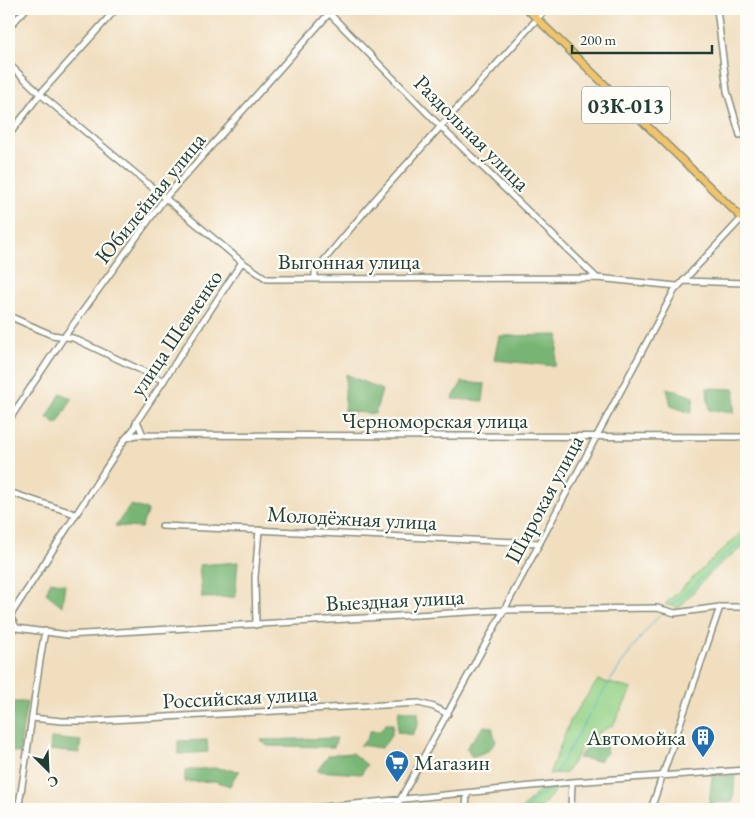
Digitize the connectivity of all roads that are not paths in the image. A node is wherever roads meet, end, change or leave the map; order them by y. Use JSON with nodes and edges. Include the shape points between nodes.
{"nodes":[{"id":1,"x":26,"y":9,"type":"edge"},
{"id":2,"x":116,"y":9,"type":"edge"},
{"id":3,"x":527,"y":9,"type":"edge"},
{"id":4,"x":546,"y":9,"type":"edge"},
{"id":5,"x":718,"y":9,"type":"edge"},
{"id":6,"x":329,"y":10,"type":"edge"},
{"id":7,"x":538,"y":19,"type":"junction"},
{"id":8,"x":9,"y":26,"type":"edge"},
{"id":9,"x":9,"y":64,"type":"edge"},
{"id":10,"x":40,"y":94,"type":"junction"},
{"id":11,"x":442,"y":127,"type":"junction"},
{"id":12,"x":9,"y":135,"type":"edge"},
{"id":13,"x":740,"y":135,"type":"dead end"},
{"id":14,"x":165,"y":198,"type":"junction"},
{"id":15,"x":744,"y":220,"type":"edge"},
{"id":16,"x":242,"y":262,"type":"junction"},
{"id":17,"x":598,"y":278,"type":"junction"},
{"id":18,"x":315,"y":279,"type":"junction"},
{"id":19,"x":683,"y":281,"type":"junction"},
{"id":20,"x":746,"y":283,"type":"edge"},
{"id":21,"x":678,"y":286,"type":"junction"},
{"id":22,"x":9,"y":316,"type":"edge"},
{"id":23,"x":64,"y":337,"type":"junction"},
{"id":24,"x":164,"y":381,"type":"junction"},
{"id":25,"x":9,"y":420,"type":"edge"},
{"id":26,"x":136,"y":422,"type":"junction"},
{"id":27,"x":143,"y":434,"type":"junction"},
{"id":28,"x":746,"y":436,"type":"edge"},
{"id":29,"x":595,"y":437,"type":"junction"},
{"id":30,"x":125,"y":439,"type":"junction"},
{"id":31,"x":9,"y":492,"type":"edge"},
{"id":32,"x":75,"y":514,"type":"junction"},
{"id":33,"x":162,"y":526,"type":"dead end"},
{"id":34,"x":259,"y":530,"type":"junction"},
{"id":35,"x":540,"y":543,"type":"junction"},
{"id":36,"x":720,"y":607,"type":"junction"},
{"id":37,"x":746,"y":607,"type":"edge"},
{"id":38,"x":504,"y":610,"type":"junction"},
{"id":39,"x":9,"y":617,"type":"edge"},
{"id":40,"x":256,"y":624,"type":"junction"},
{"id":41,"x":9,"y":627,"type":"edge"},
{"id":42,"x":16,"y":627,"type":"junction"},
{"id":43,"x":45,"y":631,"type":"junction"},
{"id":44,"x":448,"y":714,"type":"junction"},
{"id":45,"x":32,"y":718,"type":"junction"},
{"id":46,"x":746,"y":770,"type":"edge"},
{"id":47,"x":663,"y":776,"type":"junction"},
{"id":48,"x":572,"y":782,"type":"junction"},
{"id":49,"x":467,"y":793,"type":"junction"},
{"id":50,"x":401,"y":799,"type":"junction"},
{"id":51,"x":18,"y":809,"type":"edge"},
{"id":52,"x":305,"y":809,"type":"edge"},
{"id":53,"x":395,"y":809,"type":"edge"},
{"id":54,"x":466,"y":809,"type":"edge"},
{"id":55,"x":571,"y":809,"type":"edge"},
{"id":56,"x":651,"y":809,"type":"edge"}],
"edges":[{"from":1,"to":8,"type":"street"},
{"from":2,"to":10,"type":"street"},
{"from":3,"to":7,"type":"main road","number":"03К-013"},
{"from":4,"to":7,"type":"street"},
{"from":5,"to":13,"type":"street","via":[[727,91]]},
{"from":6,"to":11,"type":"street","name":"Раздольная улица"},
{"from":6,"to":14,"type":"street","name":"Юбилейная улица"},
{"from":7,"to":11,"type":"street"},
{"from":7,"to":15,"type":"main road","number":"03К-013"},
{"from":9,"to":10,"type":"street","name":"Выгонная улица"},
{"from":10,"to":12,"type":"street"},
{"from":10,"to":14,"type":"street","name":"Выгонная улица"},
{"from":11,"to":17,"type":"street","name":"Раздольная улица"},
{"from":11,"to":18,"type":"street","via":[[315,271]]},
{"from":14,"to":16,"type":"street","name":"Выгонная улица"},
{"from":14,"to":23,"type":"street","name":"Юбилейная улица"},
{"from":15,"to":19,"type":"street","name":"Широкая улица"},
{"from":16,"to":18,"type":"street","name":"Выгонная улица","via":[[267,279]]},
{"from":16,"to":24,"type":"street","name":"улица Шевченко"},
{"from":17,"to":18,"type":"street","name":"Выгонная улица"},
{"from":17,"to":21,"type":"street","name":"Выгонная улица"},
{"from":19,"to":20,"type":"street"},
{"from":19,"to":21,"type":"street","name":"Широкая улица"},
{"from":21,"to":29,"type":"street","name":"Широкая улица"},
{"from":22,"to":23,"type":"street"},
{"from":23,"to":24,"type":"street","via":[[73,338]]},
{"from":23,"to":25,"type":"street","name":"Юбилейная улица"},
{"from":24,"to":26,"type":"street","name":"улица Шевченко"},
{"from":26,"to":27,"type":"street","name":"улица Шевченко"},
{"from":26,"to":30,"type":"street","name":"улица Шевченко"},
{"from":27,"to":29,"type":"street","name":"Черноморская улица"},
{"from":27,"to":30,"type":"street","name":"Черноморская улица"},
{"from":28,"to":29,"type":"street","name":"Черноморская улица"},
{"from":29,"to":35,"type":"street","name":"Широкая улица"},
{"from":30,"to":32,"type":"street","name":"улица Шевченко"},
{"from":31,"to":32,"type":"street"},
{"from":32,"to":39,"type":"street","name":"улица Шевченко"},
{"from":33,"to":34,"type":"street","name":"Молодёжная улица"},
{"from":34,"to":35,"type":"street","name":"Молодёжная улица"},
{"from":34,"to":40,"type":"street"},
{"from":35,"to":38,"type":"street","name":"Широкая улица"},
{"from":36,"to":37,"type":"street","name":"Выездная улица"},
{"from":36,"to":38,"type":"street","name":"Выездная улица","via":[[675,613],[657,608]]},
{"from":36,"to":47,"type":"street"},
{"from":38,"to":40,"type":"street","name":"Выездная улица"},
{"from":38,"to":44,"type":"street","name":"Широкая улица"},
{"from":39,"to":42,"type":"street","name":"улица Шевченко"},
{"from":40,"to":43,"type":"street","name":"Выездная улица","via":[[84,634]]},
{"from":41,"to":42,"type":"street","name":"Выездная улица"},
{"from":42,"to":43,"type":"street","name":"Выездная улица"},
{"from":43,"to":45,"type":"street"},
{"from":44,"to":45,"type":"street","name":"Российская улица","via":[[419,703],[150,718],[62,721]]},
{"from":44,"to":50,"type":"street","name":"Широкая улица"},
{"from":45,"to":51,"type":"street"},
{"from":46,"to":47,"type":"street"},
{"from":47,"to":48,"type":"street"},
{"from":47,"to":56,"type":"street"},
{"from":48,"to":49,"type":"street"},
{"from":48,"to":55,"type":"street"},
{"from":49,"to":50,"type":"street"},
{"from":49,"to":54,"type":"street"},
{"from":50,"to":52,"type":"street"},
{"from":50,"to":53,"type":"street","name":"Широкая улица"}]}
